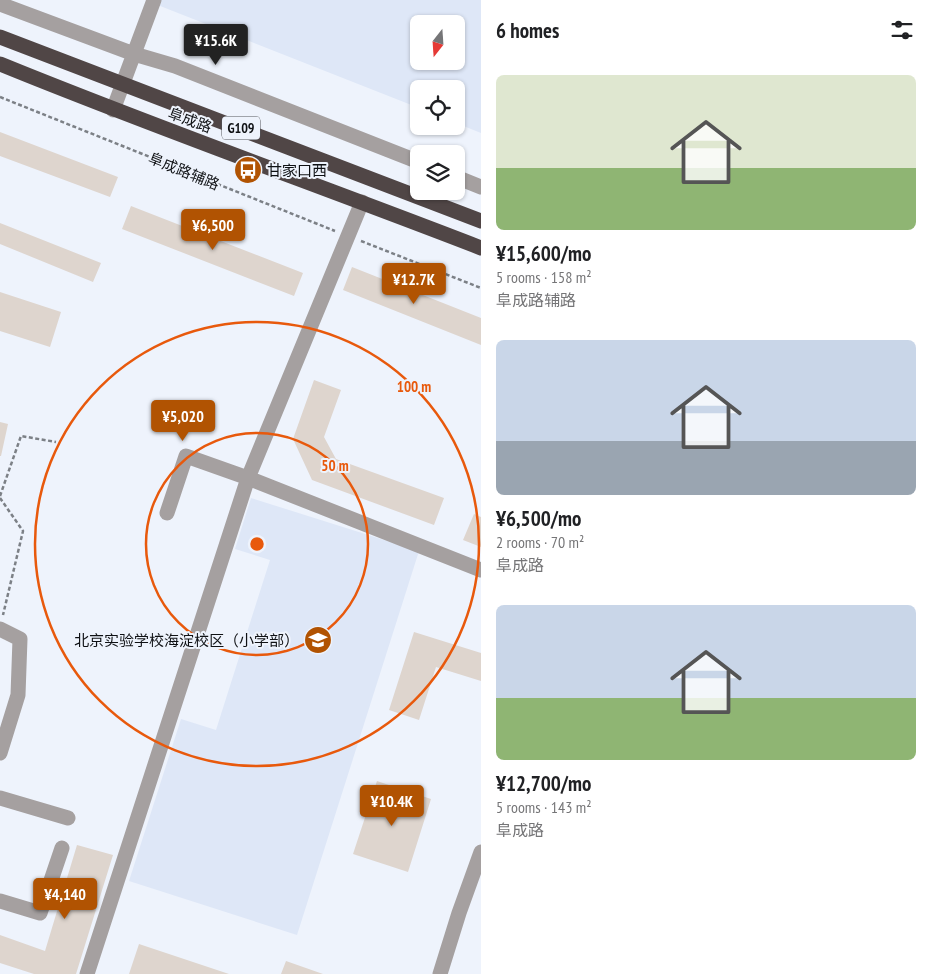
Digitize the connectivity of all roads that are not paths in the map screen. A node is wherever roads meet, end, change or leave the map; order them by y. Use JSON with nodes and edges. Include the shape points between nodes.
{"nodes":[{"id":1,"x":154,"y":0,"type":"edge"},
{"id":2,"x":0,"y":4,"type":"edge"},
{"id":3,"x":0,"y":37,"type":"edge"},
{"id":4,"x":134,"y":54,"type":"junction"},
{"id":5,"x":0,"y":64,"type":"edge"},
{"id":6,"x":122,"y":84,"type":"junction"},
{"id":7,"x":113,"y":110,"type":"junction"},
{"id":8,"x":410,"y":158,"type":"edge"},
{"id":9,"x":465,"y":181,"type":"edge"},
{"id":10,"x":481,"y":187,"type":"edge"},
{"id":11,"x":362,"y":202,"type":"junction"},
{"id":12,"x":481,"y":221,"type":"edge"},
{"id":13,"x":481,"y":248,"type":"edge"},
{"id":14,"x":248,"y":478,"type":"junction"},
{"id":15,"x":167,"y":513,"type":"dead end"},
{"id":16,"x":481,"y":570,"type":"edge"},
{"id":17,"x":0,"y":629,"type":"edge"},
{"id":18,"x":4,"y":724,"type":"edge"},
{"id":19,"x":0,"y":753,"type":"edge"},
{"id":20,"x":0,"y":798,"type":"edge"},
{"id":21,"x":68,"y":818,"type":"dead end"},
{"id":22,"x":62,"y":848,"type":"dead end"},
{"id":23,"x":481,"y":852,"type":"edge"},
{"id":24,"x":0,"y":901,"type":"edge"},
{"id":25,"x":87,"y":974,"type":"edge"},
{"id":26,"x":440,"y":974,"type":"edge"}],
"edges":[{"from":1,"to":4,"type":"street"},
{"from":2,"to":4,"type":"street"},
{"from":3,"to":6,"type":"highway","name":"阜成路","number":"G109"},
{"from":4,"to":6,"type":"street"},
{"from":4,"to":8,"type":"street","via":[[175,66]]},
{"from":5,"to":7,"type":"highway","name":"阜成路","number":"G109"},
{"from":6,"to":7,"type":"street"},
{"from":6,"to":12,"type":"highway","name":"阜成路","number":"G109"},
{"from":7,"to":11,"type":"highway","name":"阜成路","number":"G109"},
{"from":9,"to":10,"type":"street"},
{"from":11,"to":13,"type":"highway","name":"阜成路","number":"G109"},
{"from":11,"to":14,"type":"street"},
{"from":14,"to":15,"type":"street","via":[[186,456]]},
{"from":14,"to":16,"type":"street"},
{"from":14,"to":25,"type":"street"},
{"from":17,"to":18,"type":"street","via":[[20,639],[18,695]]},
{"from":18,"to":19,"type":"street"},
{"from":20,"to":21,"type":"street"},
{"from":22,"to":24,"type":"street","via":[[40,913]]},
{"from":23,"to":26,"type":"street"}]}
